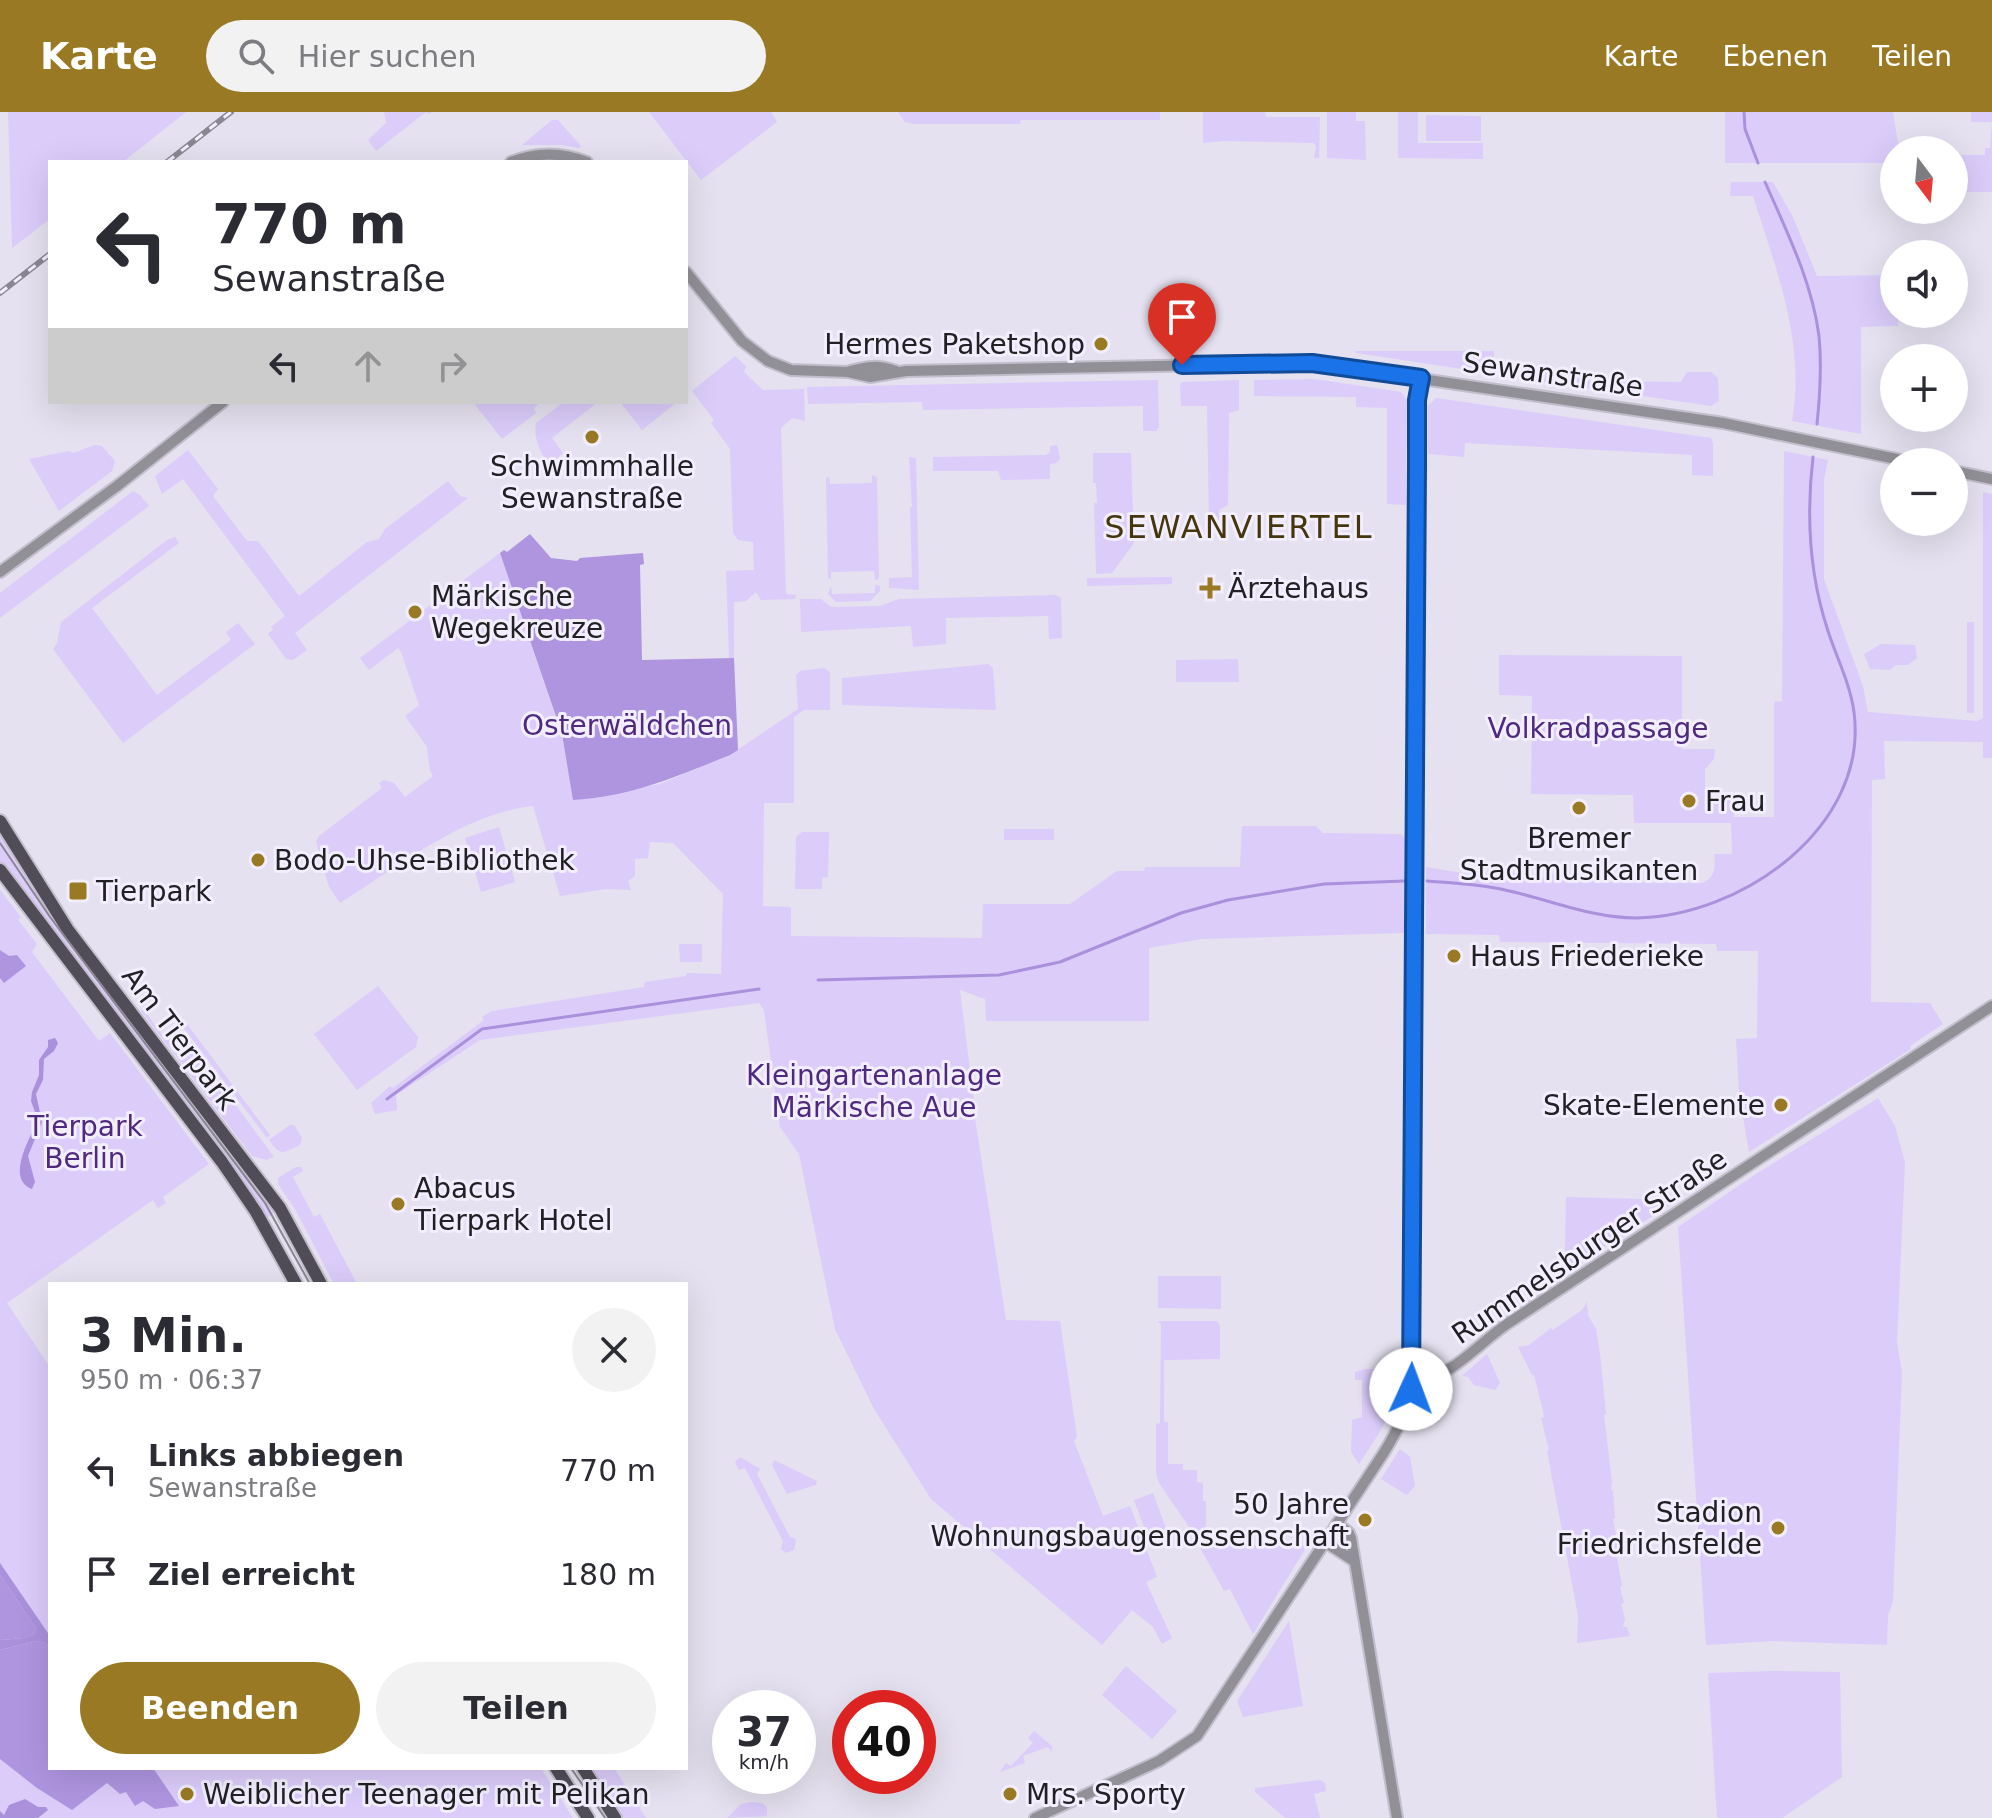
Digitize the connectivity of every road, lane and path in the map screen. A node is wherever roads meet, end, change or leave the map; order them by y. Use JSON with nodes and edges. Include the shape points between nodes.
{"nodes":[{"id":1,"x":520,"y":160,"type":"edge"},
{"id":2,"x":579,"y":160,"type":"edge"},
{"id":3,"x":688,"y":274,"type":"edge"},
{"id":4,"x":1421,"y":378,"type":"junction"},
{"id":5,"x":220,"y":404,"type":"edge"},
{"id":6,"x":1880,"y":455,"type":"edge"},
{"id":7,"x":1968,"y":474,"type":"edge"},
{"id":8,"x":1992,"y":479,"type":"edge"},
{"id":9,"x":0,"y":572,"type":"edge"},
{"id":10,"x":0,"y":821,"type":"edge"},
{"id":11,"x":0,"y":870,"type":"edge"},
{"id":12,"x":1992,"y":1006,"type":"edge"},
{"id":13,"x":295,"y":1282,"type":"edge"},
{"id":14,"x":320,"y":1282,"type":"edge"},
{"id":15,"x":1412,"y":1383,"type":"junction"},
{"id":16,"x":1337,"y":1523,"type":"junction"},
{"id":17,"x":1325,"y":1542,"type":"junction"},
{"id":18,"x":1354,"y":1561,"type":"junction"},
{"id":19,"x":557,"y":1770,"type":"edge"},
{"id":20,"x":584,"y":1770,"type":"edge"},
{"id":21,"x":588,"y":1818,"type":"edge"},
{"id":22,"x":615,"y":1818,"type":"edge"},
{"id":23,"x":1035,"y":1818,"type":"edge"},
{"id":24,"x":1397,"y":1818,"type":"edge"}],
"edges":[{"from":1,"to":2,"type":"street","via":[[545,154]]},
{"from":3,"to":4,"type":"street","name":"Sewanstraße","via":[[742,341],[768,361],[804,372],[870,377],[897,371],[1304,362]]},
{"from":4,"to":6,"type":"street","name":"Sewanstraße","via":[[1723,423]]},
{"from":4,"to":15,"type":"street"},
{"from":5,"to":9,"type":"street"},
{"from":7,"to":8,"type":"street"},
{"from":10,"to":14,"type":"main road","name":"Am Tierpark","via":[[68,930],[280,1208]]},
{"from":11,"to":13,"type":"main road","name":"Am Tierpark","via":[[222,1162]]},
{"from":12,"to":15,"type":"street","name":"Rummelsburger Straße","via":[[1507,1324],[1450,1371]]},
{"from":15,"to":16,"type":"street","via":[[1400,1427]]},
{"from":16,"to":17,"type":"street"},
{"from":16,"to":18,"type":"street","via":[[1349,1533]]},
{"from":17,"to":18,"type":"street"},
{"from":17,"to":23,"type":"street","via":[[1197,1736],[1149,1766]]},
{"from":18,"to":24,"type":"street"},
{"from":19,"to":21,"type":"main road"},
{"from":20,"to":22,"type":"main road"}]}
